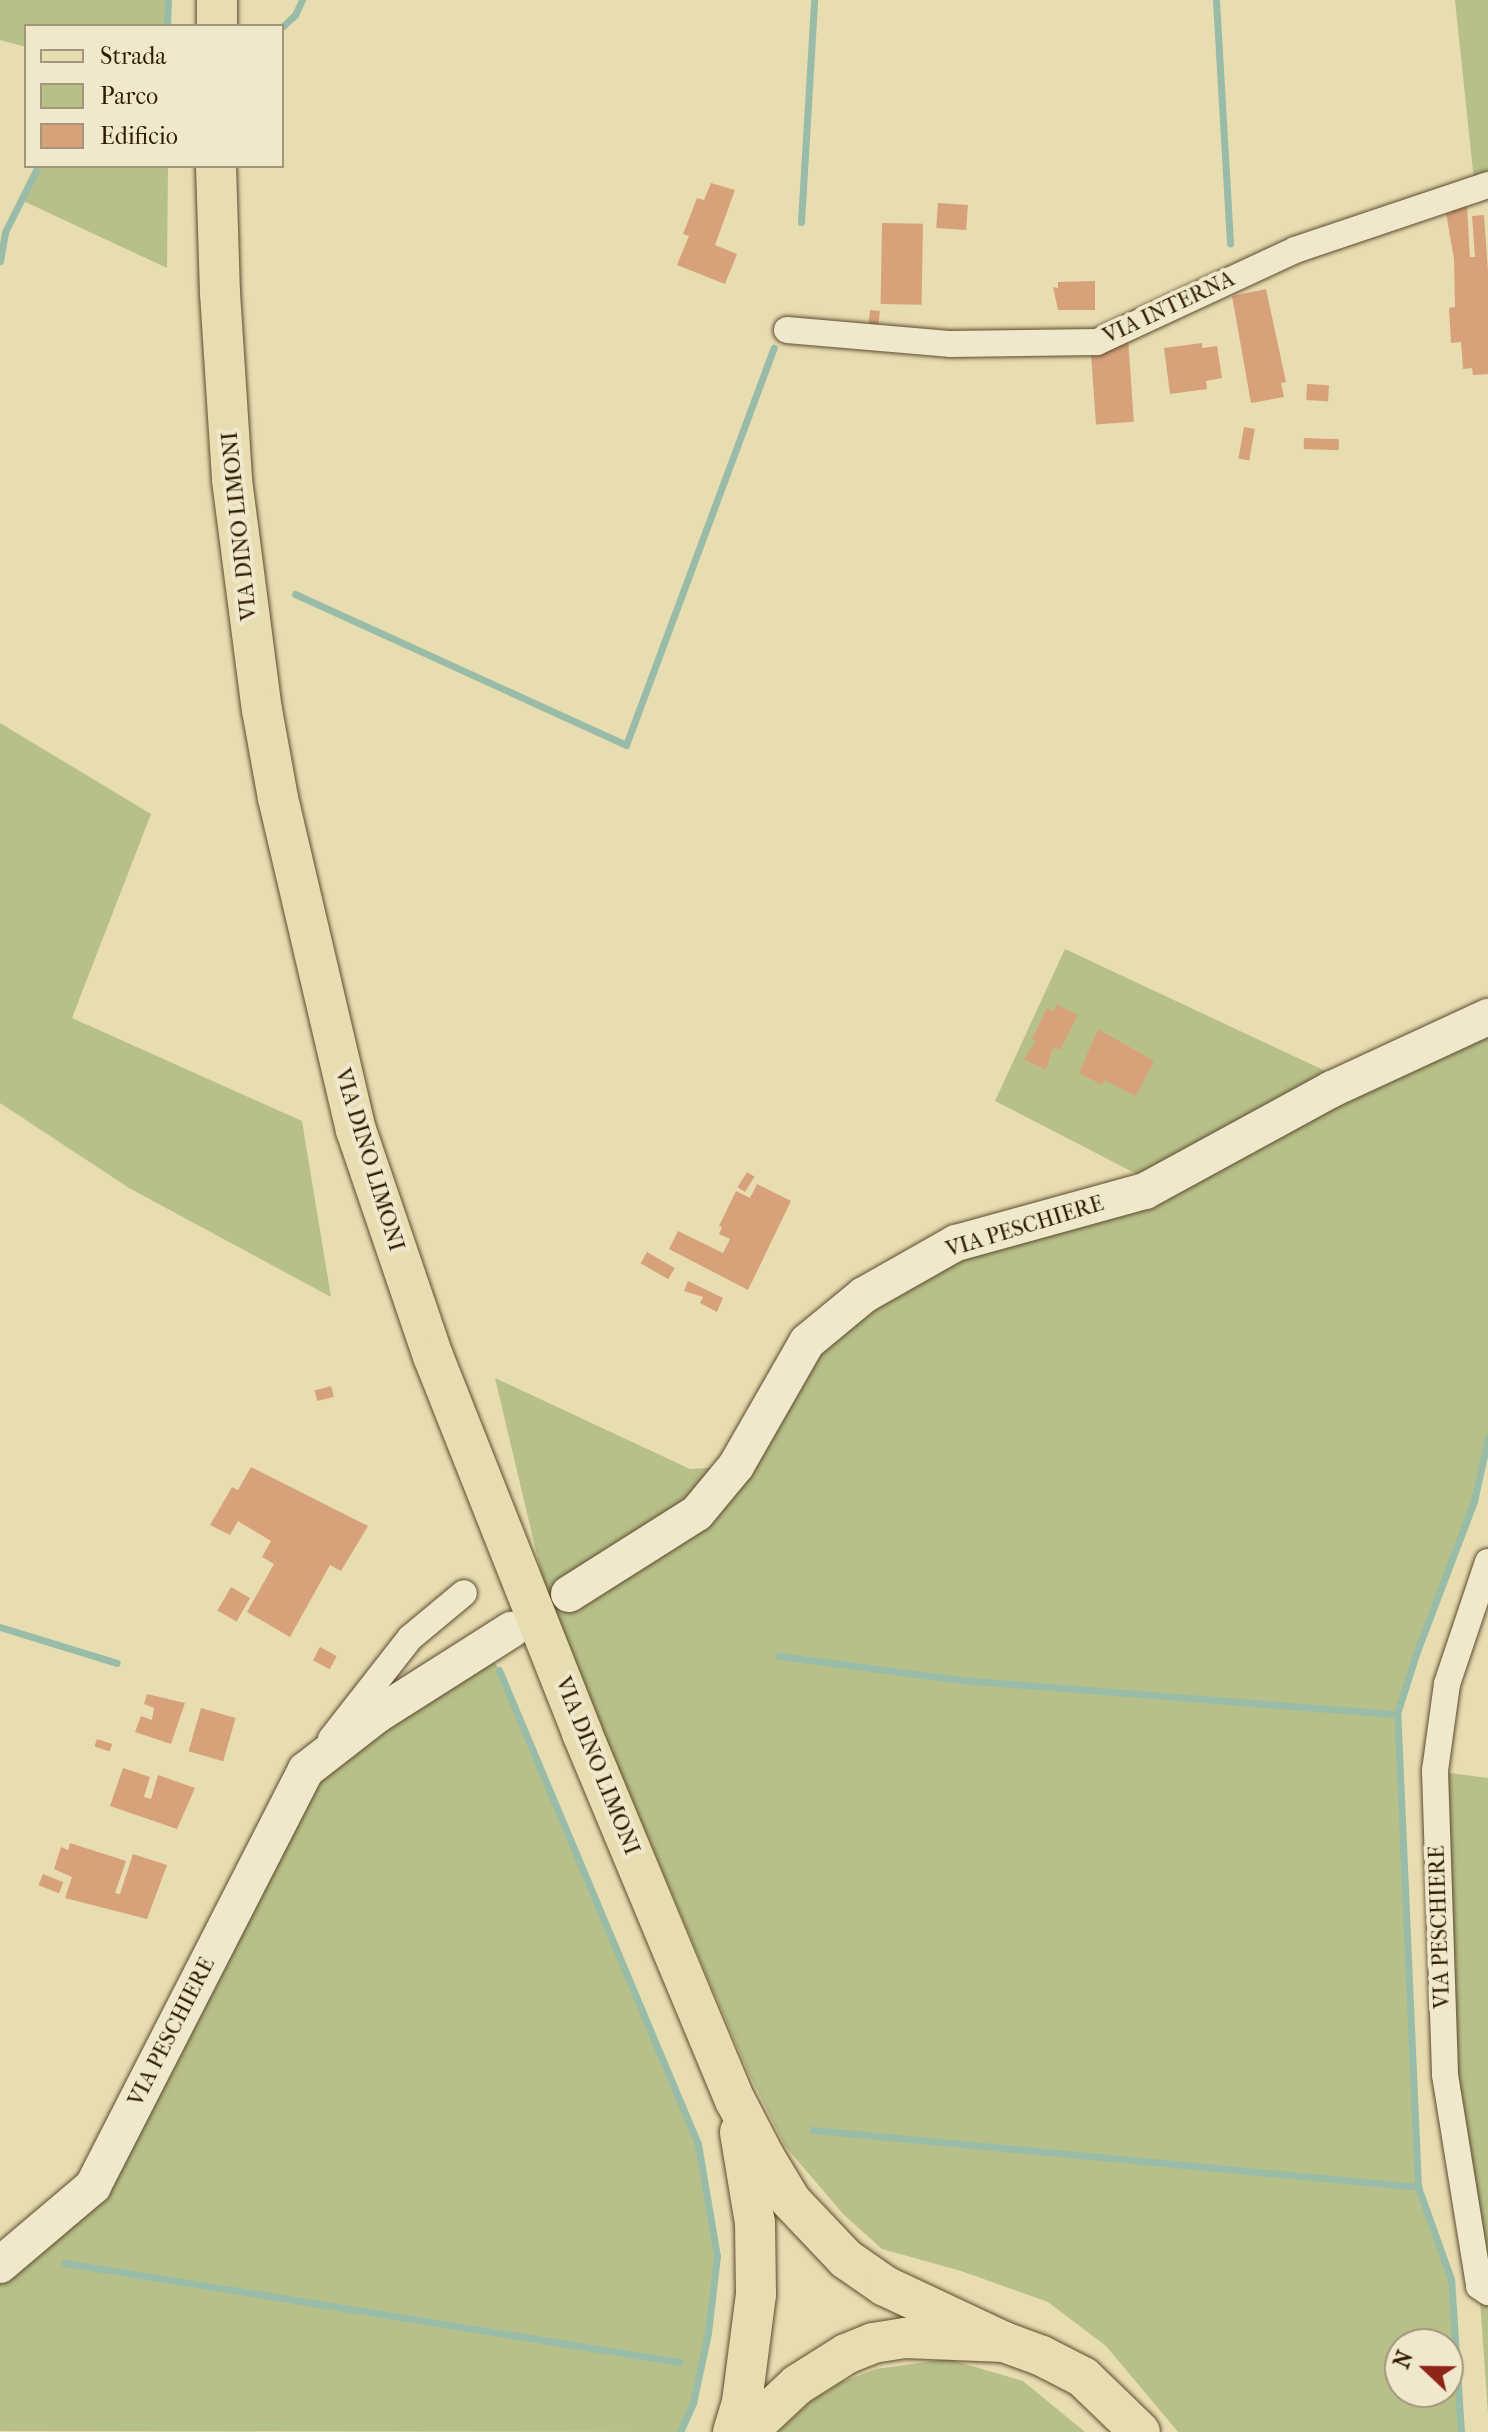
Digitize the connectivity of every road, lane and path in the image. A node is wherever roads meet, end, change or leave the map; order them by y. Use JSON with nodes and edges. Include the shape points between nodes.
{"nodes":[{"id":1,"x":217,"y":0,"type":"edge"},
{"id":2,"x":217,"y":24,"type":"edge"},
{"id":3,"x":216,"y":168,"type":"edge"},
{"id":4,"x":1488,"y":185,"type":"edge"},
{"id":5,"x":787,"y":330,"type":"dead end"},
{"id":6,"x":1488,"y":1017,"type":"edge"},
{"id":7,"x":1488,"y":1562,"type":"edge"},
{"id":8,"x":464,"y":1593,"type":"dead end"},
{"id":9,"x":569,"y":1594,"type":"dead end"},
{"id":10,"x":511,"y":1630,"type":"dead end"},
{"id":11,"x":306,"y":1770,"type":"junction"},
{"id":12,"x":735,"y":2100,"type":"junction"},
{"id":13,"x":0,"y":2265,"type":"edge"},
{"id":14,"x":1488,"y":2292,"type":"edge"},
{"id":15,"x":1004,"y":2342,"type":"junction"},
{"id":16,"x":733,"y":2432,"type":"edge"},
{"id":17,"x":747,"y":2432,"type":"edge"},
{"id":18,"x":1140,"y":2432,"type":"edge"}],
"edges":[{"from":1,"to":2,"type":"main road"},
{"from":3,"to":12,"type":"main road","name":"VIA DINO LIMONI","via":[[232,480],[262,710],[309,940],[356,1130],[433,1356],[497,1522]]},
{"from":4,"to":5,"type":"street","name":"VIA INTERNA","via":[[1295,250],[1097,342],[951,344]]},
{"from":6,"to":9,"type":"street","name":"VIA PESCHIERE","via":[[1332,1089],[1145,1191],[956,1243],[864,1295],[807,1342],[736,1466],[697,1513]]},
{"from":7,"to":14,"type":"street","name":"VIA PESCHIERE","via":[[1447,1684],[1435,1771],[1445,2075],[1479,2286]]},
{"from":8,"to":11,"type":"street","name":"VIA PESCHIERE","via":[[410,1638]]},
{"from":10,"to":11,"type":"street","name":"VIA PESCHIERE","via":[[377,1715]]},
{"from":11,"to":13,"type":"street","name":"VIA PESCHIERE","via":[[93,2186]]},
{"from":12,"to":15,"type":"main road","via":[[791,2201],[846,2259],[885,2286]]},
{"from":12,"to":16,"type":"main road","via":[[755,2223],[756,2294]]},
{"from":15,"to":17,"type":"main road","via":[[905,2338],[873,2343],[797,2385]]},
{"from":15,"to":18,"type":"main road","via":[[1083,2377]]}]}
